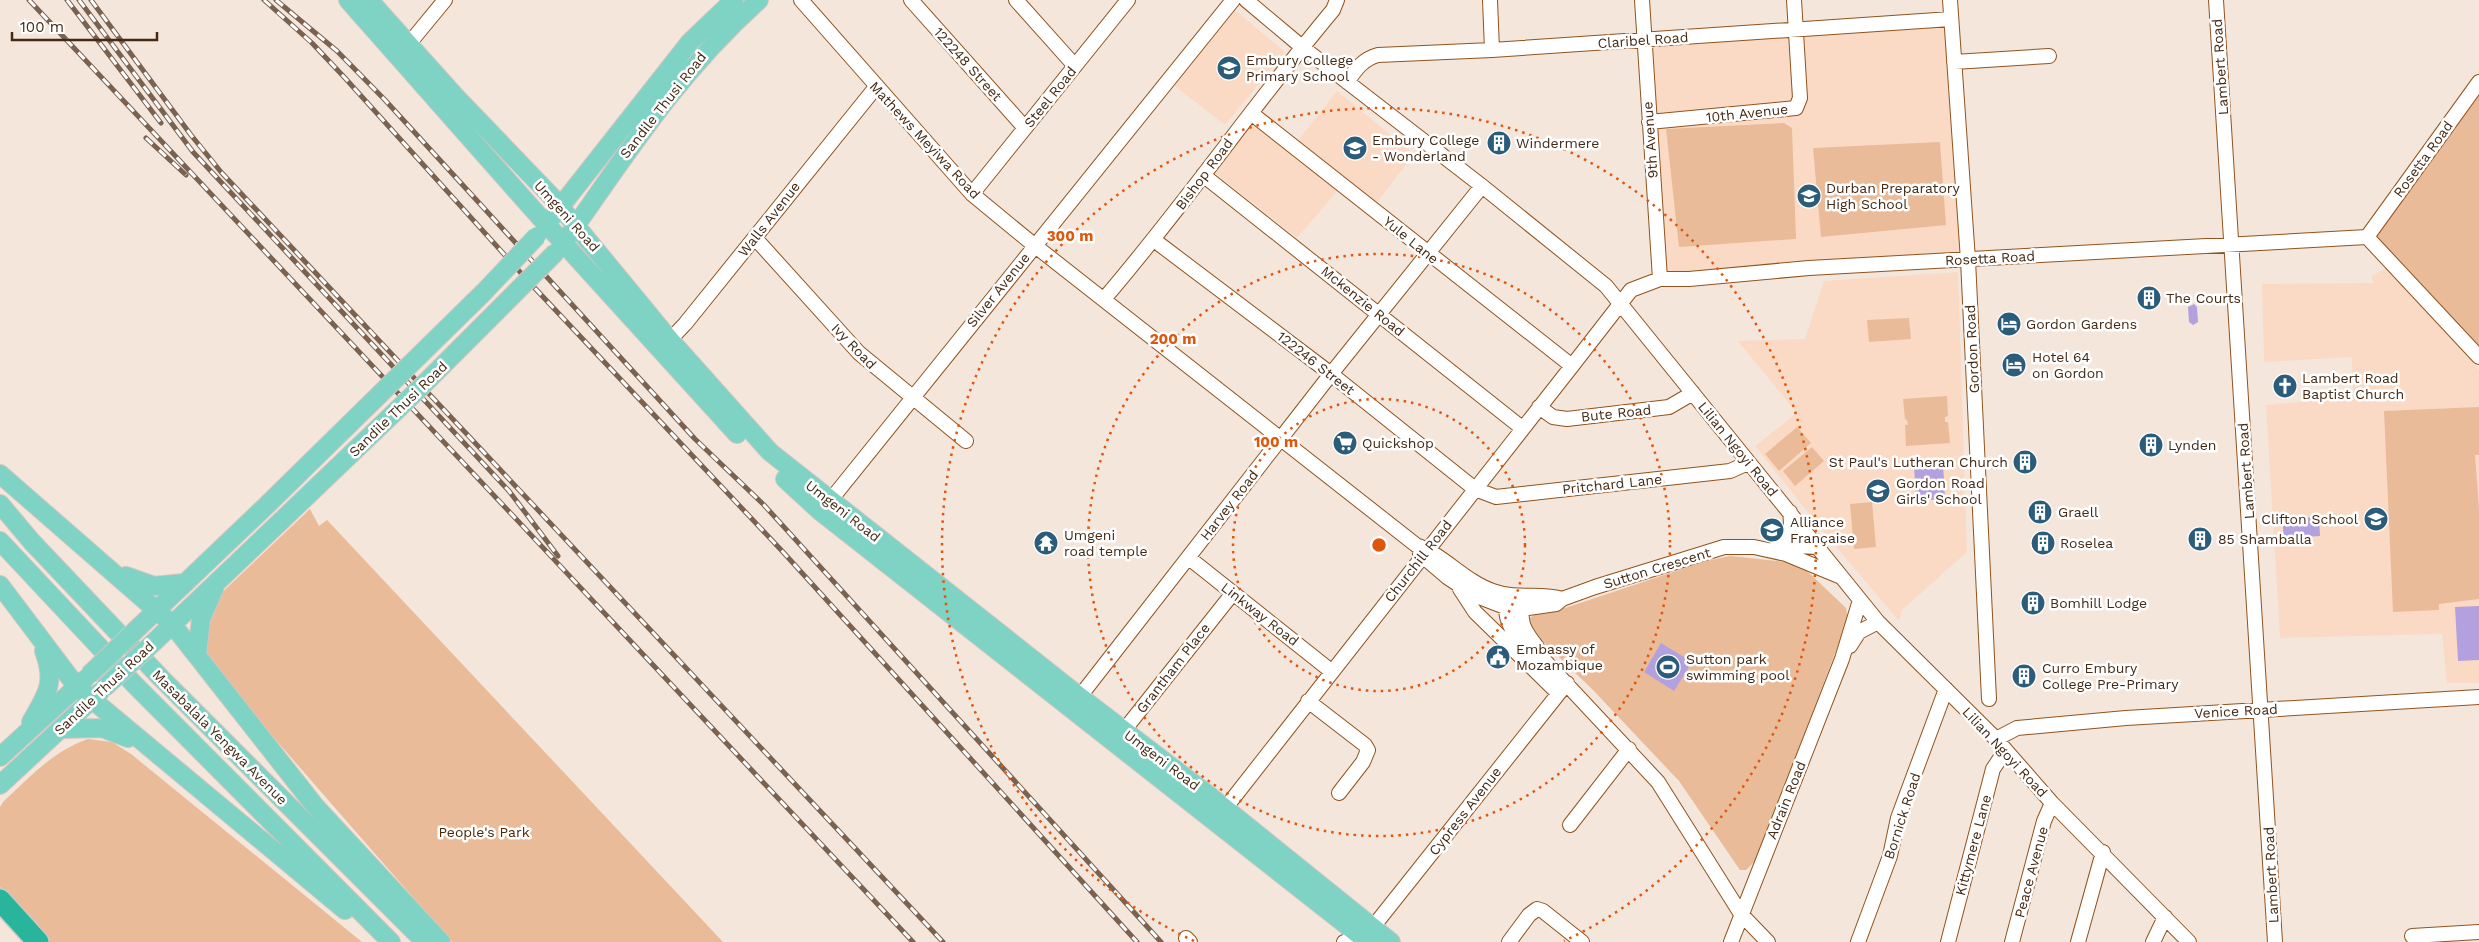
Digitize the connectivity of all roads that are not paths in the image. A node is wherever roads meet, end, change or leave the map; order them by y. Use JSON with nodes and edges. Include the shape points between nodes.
{"nodes":[{"id":1,"x":348,"y":0,"type":"edge"},
{"id":2,"x":369,"y":0,"type":"edge"},
{"id":3,"x":445,"y":0,"type":"edge"},
{"id":4,"x":716,"y":0,"type":"edge"},
{"id":5,"x":734,"y":0,"type":"edge"},
{"id":6,"x":759,"y":0,"type":"edge"},
{"id":7,"x":802,"y":0,"type":"edge"},
{"id":8,"x":911,"y":0,"type":"edge"},
{"id":9,"x":1016,"y":0,"type":"edge"},
{"id":10,"x":1233,"y":0,"type":"edge"},
{"id":11,"x":1246,"y":0,"type":"edge"},
{"id":12,"x":1337,"y":0,"type":"edge"},
{"id":13,"x":1490,"y":0,"type":"edge"},
{"id":14,"x":1642,"y":0,"type":"edge"},
{"id":15,"x":1794,"y":0,"type":"edge"},
{"id":16,"x":1950,"y":0,"type":"edge"},
{"id":17,"x":2216,"y":0,"type":"edge"},
{"id":18,"x":1124,"y":2,"type":"edge"},
{"id":19,"x":1951,"y":19,"type":"junction"},
{"id":20,"x":1796,"y":30,"type":"junction"},
{"id":21,"x":697,"y":35,"type":"junction"},
{"id":22,"x":1644,"y":40,"type":"junction"},
{"id":23,"x":1302,"y":47,"type":"junction"},
{"id":24,"x":404,"y":50,"type":"junction"},
{"id":25,"x":1492,"y":50,"type":"junction"},
{"id":26,"x":2049,"y":56,"type":"dead end"},
{"id":27,"x":1954,"y":62,"type":"junction"},
{"id":28,"x":1075,"y":66,"type":"junction"},
{"id":29,"x":1347,"y":82,"type":"junction"},
{"id":30,"x":2479,"y":82,"type":"edge"},
{"id":31,"x":876,"y":86,"type":"junction"},
{"id":32,"x":1250,"y":113,"type":"junction"},
{"id":33,"x":1649,"y":122,"type":"junction"},
{"id":34,"x":1025,"y":128,"type":"junction"},
{"id":35,"x":1203,"y":175,"type":"junction"},
{"id":36,"x":1482,"y":186,"type":"junction"},
{"id":37,"x":972,"y":194,"type":"junction"},
{"id":38,"x":561,"y":207,"type":"junction"},
{"id":39,"x":576,"y":225,"type":"junction"},
{"id":40,"x":542,"y":230,"type":"junction"},
{"id":41,"x":2367,"y":237,"type":"junction"},
{"id":42,"x":755,"y":238,"type":"junction"},
{"id":43,"x":1154,"y":240,"type":"junction"},
{"id":44,"x":2232,"y":244,"type":"junction"},
{"id":45,"x":1034,"y":246,"type":"junction"},
{"id":46,"x":560,"y":248,"type":"junction"},
{"id":47,"x":1428,"y":254,"type":"junction"},
{"id":48,"x":1968,"y":260,"type":"junction"},
{"id":49,"x":1660,"y":279,"type":"junction"},
{"id":50,"x":1104,"y":299,"type":"junction"},
{"id":51,"x":1620,"y":302,"type":"junction"},
{"id":52,"x":1380,"y":314,"type":"junction"},
{"id":53,"x":665,"y":345,"type":"junction"},
{"id":54,"x":2479,"y":357,"type":"edge"},
{"id":55,"x":1572,"y":366,"type":"junction"},
{"id":56,"x":1331,"y":374,"type":"junction"},
{"id":57,"x":1693,"y":393,"type":"junction"},
{"id":58,"x":913,"y":397,"type":"junction"},
{"id":59,"x":1539,"y":407,"type":"junction"},
{"id":60,"x":1522,"y":428,"type":"junction"},
{"id":61,"x":1280,"y":439,"type":"junction"},
{"id":62,"x":966,"y":441,"type":"dead end"},
{"id":63,"x":1748,"y":463,"type":"junction"},
{"id":64,"x":0,"y":474,"type":"edge"},
{"id":65,"x":1475,"y":489,"type":"junction"},
{"id":66,"x":0,"y":504,"type":"edge"},
{"id":67,"x":826,"y":506,"type":"junction"},
{"id":68,"x":1790,"y":512,"type":"junction"},
{"id":69,"x":0,"y":541,"type":"edge"},
{"id":70,"x":1778,"y":545,"type":"junction"},
{"id":71,"x":1754,"y":547,"type":"junction"},
{"id":72,"x":1817,"y":547,"type":"junction"},
{"id":73,"x":1422,"y":550,"type":"junction"},
{"id":74,"x":1189,"y":558,"type":"junction"},
{"id":75,"x":110,"y":568,"type":"junction"},
{"id":76,"x":1842,"y":578,"type":"junction"},
{"id":77,"x":217,"y":581,"type":"junction"},
{"id":78,"x":184,"y":583,"type":"junction"},
{"id":79,"x":0,"y":585,"type":"edge"},
{"id":80,"x":1457,"y":585,"type":"junction"},
{"id":81,"x":1232,"y":592,"type":"junction"},
{"id":82,"x":1860,"y":600,"type":"junction"},
{"id":83,"x":1506,"y":601,"type":"junction"},
{"id":84,"x":1522,"y":603,"type":"junction"},
{"id":85,"x":157,"y":610,"type":"junction"},
{"id":86,"x":1878,"y":622,"type":"junction"},
{"id":87,"x":172,"y":624,"type":"junction"},
{"id":88,"x":39,"y":638,"type":"junction"},
{"id":89,"x":197,"y":655,"type":"junction"},
{"id":90,"x":1842,"y":659,"type":"junction"},
{"id":91,"x":1544,"y":660,"type":"junction"},
{"id":92,"x":1331,"y":671,"type":"junction"},
{"id":93,"x":83,"y":681,"type":"junction"},
{"id":94,"x":1563,"y":688,"type":"junction"},
{"id":95,"x":1946,"y":689,"type":"junction"},
{"id":96,"x":98,"y":694,"type":"junction"},
{"id":97,"x":2479,"y":697,"type":"edge"},
{"id":98,"x":1989,"y":699,"type":"dead end"},
{"id":99,"x":1308,"y":701,"type":"junction"},
{"id":100,"x":1075,"y":702,"type":"junction"},
{"id":101,"x":2262,"y":710,"type":"junction"},
{"id":102,"x":61,"y":729,"type":"junction"},
{"id":103,"x":22,"y":737,"type":"junction"},
{"id":104,"x":1119,"y":737,"type":"junction"},
{"id":105,"x":1996,"y":739,"type":"junction"},
{"id":106,"x":1630,"y":749,"type":"junction"},
{"id":107,"x":2005,"y":751,"type":"junction"},
{"id":108,"x":0,"y":758,"type":"edge"},
{"id":109,"x":178,"y":772,"type":"junction"},
{"id":110,"x":0,"y":785,"type":"edge"},
{"id":111,"x":1339,"y":793,"type":"dead end"},
{"id":112,"x":2052,"y":803,"type":"junction"},
{"id":113,"x":1220,"y":815,"type":"junction"},
{"id":114,"x":1570,"y":825,"type":"dead end"},
{"id":115,"x":2103,"y":852,"type":"junction"},
{"id":116,"x":0,"y":900,"type":"edge"},
{"id":117,"x":1739,"y":906,"type":"junction"},
{"id":118,"x":2164,"y":917,"type":"junction"},
{"id":119,"x":2479,"y":932,"type":"edge"},
{"id":120,"x":1367,"y":935,"type":"edge"},
{"id":121,"x":2412,"y":936,"type":"dead end"},
{"id":122,"x":38,"y":942,"type":"edge"},
{"id":123,"x":380,"y":942,"type":"edge"},
{"id":124,"x":391,"y":942,"type":"edge"},
{"id":125,"x":425,"y":942,"type":"edge"},
{"id":126,"x":441,"y":942,"type":"edge"},
{"id":127,"x":1344,"y":942,"type":"edge"},
{"id":128,"x":1391,"y":942,"type":"edge"},
{"id":129,"x":1509,"y":942,"type":"edge"},
{"id":130,"x":1582,"y":942,"type":"edge"},
{"id":131,"x":1731,"y":942,"type":"edge"},
{"id":132,"x":1768,"y":942,"type":"edge"},
{"id":133,"x":1780,"y":942,"type":"edge"},
{"id":134,"x":1858,"y":942,"type":"edge"},
{"id":135,"x":1948,"y":942,"type":"edge"},
{"id":136,"x":2012,"y":942,"type":"edge"},
{"id":137,"x":2078,"y":942,"type":"edge"},
{"id":138,"x":2153,"y":942,"type":"edge"},
{"id":139,"x":2189,"y":942,"type":"edge"},
{"id":140,"x":2275,"y":942,"type":"edge"}],
"edges":[{"from":1,"to":24,"type":"main road","name":"Umgeni Road"},
{"from":2,"to":24,"type":"main road","name":"Umgeni Road"},
{"from":3,"to":24,"type":"street"},
{"from":4,"to":21,"type":"main road"},
{"from":5,"to":21,"type":"main road","name":"Sandile Thusi Road"},
{"from":6,"to":39,"type":"main road","name":"Sandile Thusi Road","via":[[718,38],[665,98]]},
{"from":7,"to":31,"type":"street","name":"Mathews Meyiwa Road"},
{"from":8,"to":34,"type":"street","name":"122248 Street"},
{"from":9,"to":28,"type":"street"},
{"from":10,"to":45,"type":"street","name":"Silver Avenue"},
{"from":11,"to":23,"type":"street","name":"Lilian Ngoyi Road"},
{"from":12,"to":23,"type":"street","name":"Bishop Road","via":[[1333,10]]},
{"from":13,"to":25,"type":"street"},
{"from":14,"to":22,"type":"street","name":"9th Avenue"},
{"from":15,"to":20,"type":"street","name":"10th Avenue"},
{"from":16,"to":19,"type":"street","name":"Gordon Road"},
{"from":17,"to":44,"type":"street","name":"Lambert Road"},
{"from":18,"to":28,"type":"street","name":"Steel Road"},
{"from":19,"to":20,"type":"street","name":"Claribel Road"},
{"from":19,"to":27,"type":"street","name":"Gordon Road"},
{"from":20,"to":22,"type":"street","name":"Claribel Road"},
{"from":20,"to":33,"type":"street","name":"10th Avenue","via":[[1800,98],[1796,108]]},
{"from":21,"to":38,"type":"main road","name":"Sandile Thusi Road"},
{"from":22,"to":25,"type":"street","name":"Claribel Road"},
{"from":22,"to":33,"type":"street","name":"9th Avenue"},
{"from":23,"to":29,"type":"street","name":"Lilian Ngoyi Road"},
{"from":23,"to":32,"type":"street","name":"Bishop Road"},
{"from":24,"to":38,"type":"main road","name":"Umgeni Road"},
{"from":24,"to":40,"type":"main road","name":"Umgeni Road"},
{"from":25,"to":29,"type":"street","name":"Claribel Road","via":[[1378,55],[1361,63]]},
{"from":26,"to":27,"type":"street"},
{"from":27,"to":48,"type":"street","name":"Gordon Road"},
{"from":28,"to":34,"type":"street","name":"Steel Road"},
{"from":29,"to":36,"type":"street","name":"Lilian Ngoyi Road"},
{"from":30,"to":41,"type":"street","name":"Rosetta Road"},
{"from":31,"to":37,"type":"street","name":"Mathews Meyiwa Road"},
{"from":31,"to":42,"type":"street","name":"Walls Avenue"},
{"from":32,"to":35,"type":"street","name":"Bishop Road"},
{"from":32,"to":47,"type":"street","name":"Yule Lane"},
{"from":33,"to":49,"type":"street","name":"9th Avenue"},
{"from":34,"to":37,"type":"street","name":"Steel Road"},
{"from":35,"to":43,"type":"street","name":"Bishop Road"},
{"from":35,"to":52,"type":"street","name":"Mckenzie Road"},
{"from":36,"to":47,"type":"street","name":"Harvey Road"},
{"from":36,"to":51,"type":"street","name":"Lilian Ngoyi Road","via":[[1606,286]]},
{"from":37,"to":45,"type":"street","name":"Mathews Meyiwa Road"},
{"from":38,"to":39,"type":"main road","name":"Umgeni Road"},
{"from":38,"to":40,"type":"main road","name":"Sandile Thusi Road"},
{"from":39,"to":46,"type":"main road","name":"Sandile Thusi Road"},
{"from":39,"to":53,"type":"main road","name":"Umgeni Road"},
{"from":40,"to":46,"type":"main road","name":"Umgeni Road"},
{"from":40,"to":78,"type":"main road","name":"Sandile Thusi Road","bridge":true,"via":[[484,292]]},
{"from":41,"to":44,"type":"street","name":"Rosetta Road"},
{"from":41,"to":54,"type":"street"},
{"from":42,"to":53,"type":"street","name":"Walls Avenue"},
{"from":42,"to":58,"type":"street","name":"Ivy Road","via":[[859,353]]},
{"from":43,"to":50,"type":"street","name":"Bishop Road"},
{"from":43,"to":56,"type":"street","name":"122246 Street"},
{"from":44,"to":48,"type":"street","name":"Rosetta Road"},
{"from":44,"to":101,"type":"street","name":"Lambert Road"},
{"from":45,"to":50,"type":"street","name":"Mathews Meyiwa Road"},
{"from":45,"to":58,"type":"street","name":"Silver Avenue"},
{"from":46,"to":53,"type":"main road","name":"Umgeni Road"},
{"from":46,"to":77,"type":"main road","name":"Sandile Thusi Road","bridge":true,"via":[[420,388]]},
{"from":47,"to":52,"type":"street","name":"Harvey Road"},
{"from":47,"to":55,"type":"street","name":"Yule Lane"},
{"from":48,"to":49,"type":"street","name":"Rosetta Road"},
{"from":48,"to":98,"type":"street","name":"Gordon Road"},
{"from":49,"to":51,"type":"street","name":"Rosetta Road","via":[[1637,286]]},
{"from":50,"to":61,"type":"street","name":"Mathews Meyiwa Road"},
{"from":51,"to":55,"type":"street","name":"Churchill Road"},
{"from":51,"to":57,"type":"street","name":"Lilian Ngoyi Road"},
{"from":52,"to":56,"type":"street","name":"Harvey Road"},
{"from":52,"to":60,"type":"street","name":"Mckenzie Road"},
{"from":53,"to":67,"type":"main road","name":"Umgeni Road","via":[[743,441]]},
{"from":55,"to":59,"type":"street","name":"Churchill Road"},
{"from":56,"to":61,"type":"street","name":"Harvey Road"},
{"from":56,"to":65,"type":"street","name":"122246 Street"},
{"from":57,"to":59,"type":"street","name":"Bute Road","via":[[1669,407],[1567,419],[1553,417]]},
{"from":57,"to":63,"type":"street","name":"Lilian Ngoyi Road"},
{"from":58,"to":62,"type":"street","name":"Ivy Road"},
{"from":58,"to":67,"type":"street","name":"Silver Avenue"},
{"from":59,"to":60,"type":"street","name":"Churchill Road"},
{"from":60,"to":65,"type":"street","name":"Churchill Road"},
{"from":61,"to":73,"type":"street","name":"Mathews Meyiwa Road"},
{"from":61,"to":74,"type":"street","name":"Harvey Road"},
{"from":63,"to":65,"type":"street","name":"Pritchard Lane","via":[[1730,471],[1496,497]]},
{"from":63,"to":68,"type":"street","name":"Lilian Ngoyi Road"},
{"from":64,"to":75,"type":"main road"},
{"from":65,"to":73,"type":"street","name":"Churchill Road"},
{"from":66,"to":125,"type":"main road","name":"Masabalala Yengwa Avenue","via":[[161,678]]},
{"from":67,"to":100,"type":"main road","name":"Umgeni Road"},
{"from":68,"to":70,"type":"street","via":[[1791,533]]},
{"from":68,"to":72,"type":"street","name":"Lilian Ngoyi Road"},
{"from":69,"to":124,"type":"main road","name":"Masabalala Yengwa Avenue","via":[[135,685]]},
{"from":70,"to":71,"type":"street","name":"Sutton Crescent"},
{"from":70,"to":72,"type":"street","name":"Sutton Crescent"},
{"from":71,"to":76,"type":"street","name":"Sutton Crescent","via":[[1797,558]]},
{"from":71,"to":84,"type":"street","name":"Sutton Crescent","via":[[1724,547],[1562,599],[1556,597]]},
{"from":72,"to":76,"type":"street","name":"Lilian Ngoyi Road"},
{"from":73,"to":80,"type":"street","name":"Mathews Meyiwa Road"},
{"from":73,"to":83,"type":"street","name":"Mathews Meyiwa Road"},
{"from":73,"to":92,"type":"street","name":"Churchill Road"},
{"from":74,"to":81,"type":"street","name":"Linkway Road"},
{"from":74,"to":100,"type":"street","name":"Harvey Road"},
{"from":75,"to":78,"type":"main road","via":[[146,585],[160,587]]},
{"from":75,"to":85,"type":"main road"},
{"from":76,"to":82,"type":"street","name":"Lilian Ngoyi Road"},
{"from":77,"to":87,"type":"main road","name":"Sandile Thusi Road"},
{"from":77,"to":89,"type":"main road","via":[[201,619]]},
{"from":78,"to":85,"type":"main road","name":"Sandile Thusi Road"},
{"from":79,"to":88,"type":"main road"},
{"from":80,"to":83,"type":"street","name":"Mathews Meyiwa Road","via":[[1474,595]]},
{"from":80,"to":94,"type":"street","via":[[1476,612]]},
{"from":81,"to":92,"type":"street","name":"Linkway Road"},
{"from":81,"to":104,"type":"street","name":"Grantham Place"},
{"from":82,"to":86,"type":"street","name":"Lilian Ngoyi Road"},
{"from":82,"to":90,"type":"street","name":"Adrain Road"},
{"from":83,"to":84,"type":"street","name":"Sutton Crescent"},
{"from":83,"to":91,"type":"street","via":[[1508,626]]},
{"from":84,"to":91,"type":"street","via":[[1521,621]]},
{"from":85,"to":87,"type":"main road"},
{"from":85,"to":93,"type":"main road","name":"Sandile Thusi Road","bridge":true},
{"from":86,"to":90,"type":"street","name":"Adrain Road","via":[[1860,632]]},
{"from":86,"to":95,"type":"street","name":"Lilian Ngoyi Road"},
{"from":87,"to":89,"type":"main road"},
{"from":87,"to":96,"type":"main road","name":"Sandile Thusi Road","bridge":true},
{"from":88,"to":93,"type":"main road"},
{"from":88,"to":103,"type":"main road","via":[[50,668],[50,683]]},
{"from":89,"to":126,"type":"main road","via":[[315,806]]},
{"from":90,"to":117,"type":"street","name":"Adrain Road"},
{"from":91,"to":94,"type":"street"},
{"from":92,"to":99,"type":"street","name":"Churchill Road"},
{"from":93,"to":96,"type":"main road"},
{"from":93,"to":103,"type":"main road","name":"Sandile Thusi Road"},
{"from":94,"to":106,"type":"street"},
{"from":94,"to":120,"type":"street","name":"Cypress Avenue"},
{"from":95,"to":105,"type":"street","name":"Lilian Ngoyi Road"},
{"from":95,"to":134,"type":"street","name":"Bornick Road","via":[[1898,818],[1890,856]]},
{"from":96,"to":102,"type":"main road","name":"Sandile Thusi Road"},
{"from":96,"to":109,"type":"main road"},
{"from":97,"to":101,"type":"street","name":"Venice Road"},
{"from":99,"to":111,"type":"street","via":[[1368,750],[1363,762]]},
{"from":99,"to":113,"type":"street","name":"Churchill Road"},
{"from":100,"to":104,"type":"main road","name":"Umgeni Road"},
{"from":101,"to":105,"type":"street","name":"Venice Road","via":[[2017,728]]},
{"from":101,"to":140,"type":"street","name":"Lambert Road"},
{"from":102,"to":109,"type":"main road","via":[[102,728],[114,731]]},
{"from":102,"to":110,"type":"main road","name":"Sandile Thusi Road"},
{"from":103,"to":108,"type":"main road","name":"Sandile Thusi Road"},
{"from":104,"to":113,"type":"main road","name":"Umgeni Road"},
{"from":105,"to":107,"type":"street","name":"Lilian Ngoyi Road"},
{"from":106,"to":114,"type":"street"},
{"from":106,"to":117,"type":"street","via":[[1658,782]]},
{"from":107,"to":112,"type":"street","name":"Lilian Ngoyi Road"},
{"from":107,"to":135,"type":"street","name":"Kittymere Lane","via":[[1993,769]]},
{"from":109,"to":123,"type":"main road","via":[[332,898]]},
{"from":112,"to":115,"type":"street","name":"Lilian Ngoyi Road"},
{"from":112,"to":136,"type":"street","name":"Peace Avenue","via":[[2044,821]]},
{"from":113,"to":120,"type":"main road","name":"Umgeni Road"},
{"from":115,"to":118,"type":"street","name":"Lilian Ngoyi Road"},
{"from":115,"to":137,"type":"street"},
{"from":116,"to":122,"type":"highway"},
{"from":117,"to":131,"type":"street","name":"Adrain Road"},
{"from":117,"to":132,"type":"street"},
{"from":117,"to":133,"type":"street"},
{"from":118,"to":138,"type":"street"},
{"from":118,"to":139,"type":"street","name":"Lilian Ngoyi Road"},
{"from":119,"to":121,"type":"street"},
{"from":120,"to":127,"type":"street"},
{"from":120,"to":128,"type":"main road","name":"Umgeni Road"},
{"from":129,"to":130,"type":"street","via":[[1537,909]]}]}
